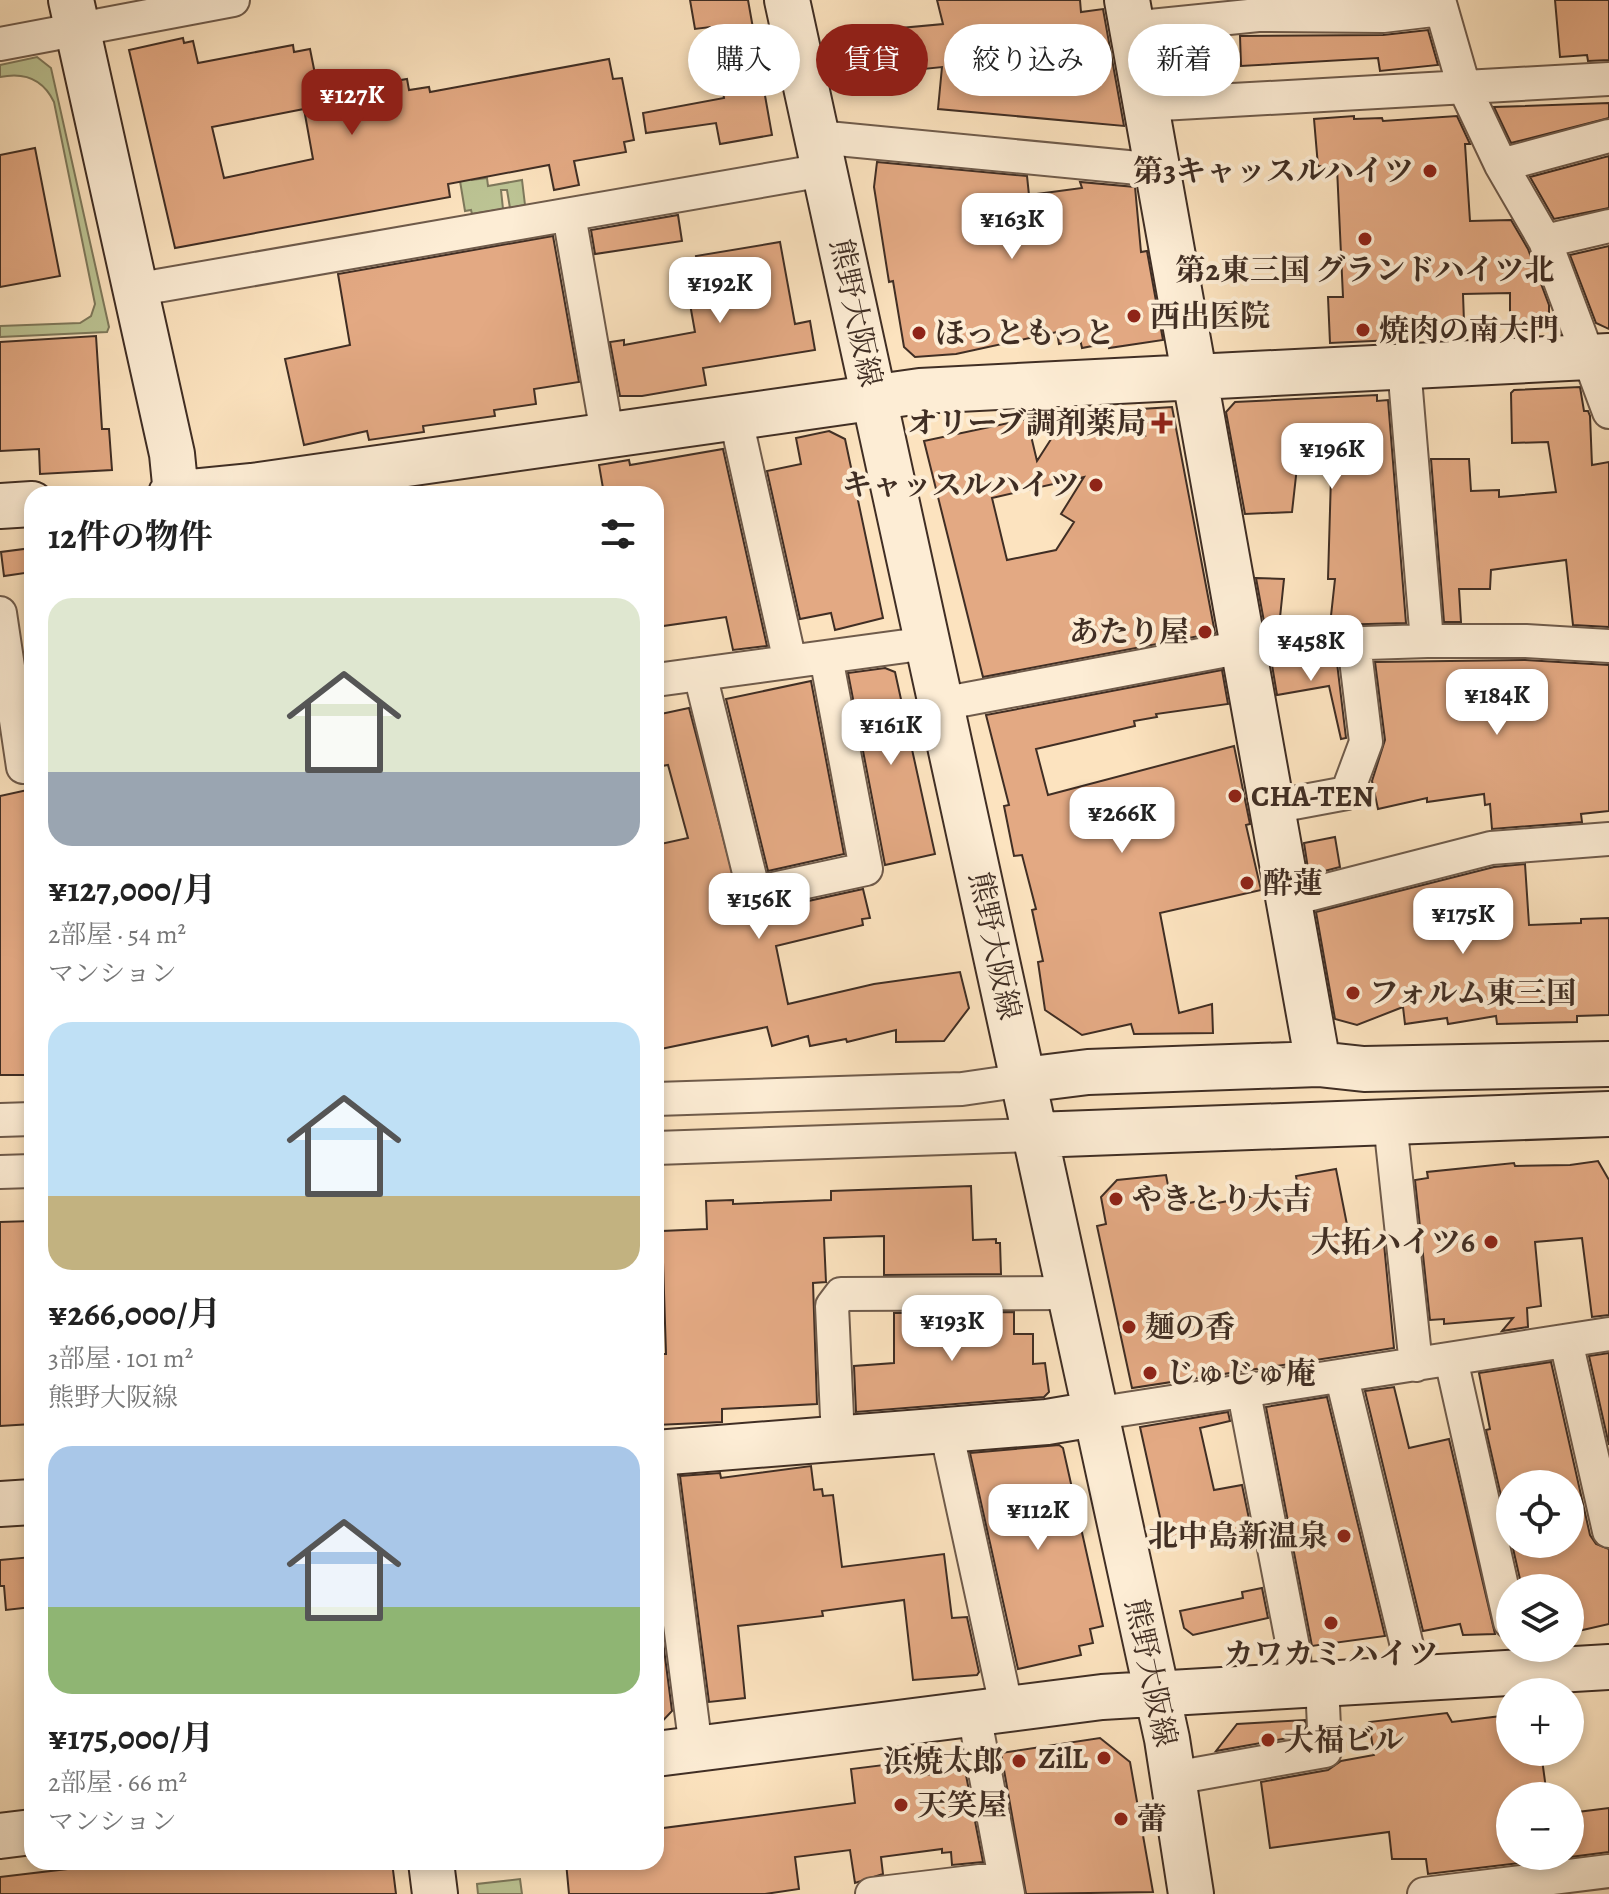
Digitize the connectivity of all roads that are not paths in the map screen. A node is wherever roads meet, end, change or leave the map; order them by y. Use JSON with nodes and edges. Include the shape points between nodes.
{"nodes":[{"id":1,"x":233,"y":0,"type":"edge"},
{"id":2,"x":787,"y":0,"type":"edge"},
{"id":3,"x":1440,"y":5,"type":"edge"},
{"id":4,"x":1129,"y":14,"type":"edge"},
{"id":5,"x":74,"y":15,"type":"edge"},
{"id":6,"x":0,"y":44,"type":"edge"},
{"id":7,"x":1609,"y":79,"type":"edge"},
{"id":8,"x":1464,"y":87,"type":"junction"},
{"id":9,"x":1143,"y":105,"type":"junction"},
{"id":10,"x":1609,"y":136,"type":"edge"},
{"id":11,"x":821,"y":153,"type":"junction"},
{"id":12,"x":1501,"y":165,"type":"junction"},
{"id":13,"x":1159,"y":170,"type":"junction"},
{"id":14,"x":569,"y":215,"type":"junction"},
{"id":15,"x":1609,"y":226,"type":"edge"},
{"id":16,"x":1545,"y":241,"type":"junction"},
{"id":17,"x":134,"y":290,"type":"junction"},
{"id":18,"x":1597,"y":356,"type":"edge"},
{"id":19,"x":1404,"y":366,"type":"junction"},
{"id":20,"x":1194,"y":376,"type":"junction"},
{"id":21,"x":874,"y":396,"type":"junction"},
{"id":22,"x":1609,"y":412,"type":"edge"},
{"id":23,"x":735,"y":415,"type":"junction"},
{"id":24,"x":607,"y":433,"type":"junction"},
{"id":25,"x":174,"y":486,"type":"edge"},
{"id":26,"x":252,"y":486,"type":"edge"},
{"id":27,"x":24,"y":504,"type":"edge"},
{"id":28,"x":0,"y":506,"type":"edge"},
{"id":29,"x":0,"y":613,"type":"edge"},
{"id":30,"x":1427,"y":641,"type":"junction"},
{"id":31,"x":928,"y":643,"type":"junction"},
{"id":32,"x":1354,"y":643,"type":"junction"},
{"id":33,"x":1609,"y":646,"type":"edge"},
{"id":34,"x":1243,"y":647,"type":"junction"},
{"id":35,"x":826,"y":657,"type":"junction"},
{"id":36,"x":790,"y":662,"type":"junction"},
{"id":37,"x":700,"y":674,"type":"junction"},
{"id":38,"x":664,"y":679,"type":"edge"},
{"id":39,"x":941,"y":704,"type":"junction"},
{"id":40,"x":18,"y":768,"type":"edge"},
{"id":41,"x":1272,"y":807,"type":"junction"},
{"id":42,"x":1609,"y":839,"type":"edge"},
{"id":43,"x":1288,"y":900,"type":"junction"},
{"id":44,"x":1318,"y":1064,"type":"junction"},
{"id":45,"x":1609,"y":1064,"type":"edge"},
{"id":46,"x":1024,"y":1080,"type":"junction"},
{"id":47,"x":664,"y":1099,"type":"edge"},
{"id":48,"x":1609,"y":1114,"type":"edge"},
{"id":49,"x":24,"y":1119,"type":"edge"},
{"id":50,"x":0,"y":1120,"type":"edge"},
{"id":51,"x":1390,"y":1122,"type":"junction"},
{"id":52,"x":1035,"y":1135,"type":"junction"},
{"id":53,"x":664,"y":1148,"type":"edge"},
{"id":54,"x":24,"y":1171,"type":"edge"},
{"id":55,"x":0,"y":1172,"type":"edge"},
{"id":56,"x":1068,"y":1293,"type":"junction"},
{"id":57,"x":1609,"y":1334,"type":"edge"},
{"id":58,"x":1566,"y":1341,"type":"junction"},
{"id":59,"x":1451,"y":1359,"type":"junction"},
{"id":60,"x":1416,"y":1365,"type":"junction"},
{"id":61,"x":1342,"y":1378,"type":"junction"},
{"id":62,"x":1244,"y":1393,"type":"junction"},
{"id":63,"x":1094,"y":1414,"type":"junction"},
{"id":64,"x":946,"y":1430,"type":"junction"},
{"id":65,"x":838,"y":1439,"type":"junction"},
{"id":66,"x":664,"y":1452,"type":"edge"},
{"id":67,"x":24,"y":1502,"type":"edge"},
{"id":68,"x":0,"y":1504,"type":"edge"},
{"id":69,"x":1609,"y":1528,"type":"edge"},
{"id":70,"x":664,"y":1563,"type":"edge"},
{"id":71,"x":1499,"y":1574,"type":"edge"},
{"id":72,"x":1503,"y":1662,"type":"edge"},
{"id":73,"x":1543,"y":1662,"type":"edge"},
{"id":74,"x":1609,"y":1667,"type":"edge"},
{"id":75,"x":1408,"y":1677,"type":"junction"},
{"id":76,"x":1309,"y":1682,"type":"junction"},
{"id":77,"x":1156,"y":1693,"type":"junction"},
{"id":78,"x":991,"y":1712,"type":"junction"},
{"id":79,"x":676,"y":1751,"type":"edge"},
{"id":80,"x":1174,"y":1778,"type":"junction"},
{"id":81,"x":24,"y":1833,"type":"edge"},
{"id":82,"x":0,"y":1836,"type":"edge"},
{"id":83,"x":432,"y":1870,"type":"edge"},
{"id":84,"x":1609,"y":1871,"type":"edge"},
{"id":85,"x":1007,"y":1886,"type":"edge"},
{"id":86,"x":1470,"y":1891,"type":"edge"},
{"id":87,"x":435,"y":1894,"type":"edge"},
{"id":88,"x":872,"y":1894,"type":"edge"},
{"id":89,"x":1191,"y":1894,"type":"edge"},
{"id":90,"x":1424,"y":1894,"type":"edge"}],
"edges":[{"from":1,"to":5,"type":"street"},
{"from":2,"to":11,"type":"street","name":"熊野大阪線"},
{"from":3,"to":4,"type":"street","via":[[1383,16]]},
{"from":3,"to":8,"type":"street"},
{"from":4,"to":9,"type":"street"},
{"from":5,"to":6,"type":"street"},
{"from":5,"to":17,"type":"street"},
{"from":7,"to":8,"type":"street"},
{"from":8,"to":9,"type":"street"},
{"from":8,"to":12,"type":"street"},
{"from":9,"to":13,"type":"street"},
{"from":10,"to":12,"type":"street"},
{"from":11,"to":13,"type":"street"},
{"from":11,"to":14,"type":"street"},
{"from":11,"to":21,"type":"street","name":"熊野大阪線"},
{"from":12,"to":16,"type":"street"},
{"from":13,"to":20,"type":"street"},
{"from":14,"to":17,"type":"street"},
{"from":14,"to":24,"type":"street"},
{"from":15,"to":16,"type":"street"},
{"from":16,"to":18,"type":"street"},
{"from":17,"to":25,"type":"street","via":[[172,454]]},
{"from":18,"to":19,"type":"street"},
{"from":18,"to":22,"type":"street"},
{"from":19,"to":20,"type":"street"},
{"from":19,"to":30,"type":"street"},
{"from":20,"to":21,"type":"street"},
{"from":20,"to":34,"type":"street"},
{"from":21,"to":23,"type":"street"},
{"from":21,"to":31,"type":"street","name":"熊野大阪線"},
{"from":23,"to":24,"type":"street"},
{"from":23,"to":36,"type":"street"},
{"from":24,"to":26,"type":"street"},
{"from":27,"to":28,"type":"street"},
{"from":29,"to":40,"type":"street"},
{"from":30,"to":32,"type":"street"},
{"from":30,"to":33,"type":"street"},
{"from":31,"to":35,"type":"street"},
{"from":31,"to":39,"type":"street","name":"熊野大阪線"},
{"from":32,"to":34,"type":"street"},
{"from":32,"to":41,"type":"street","via":[[1366,742],[1347,793]]},
{"from":34,"to":39,"type":"street"},
{"from":34,"to":41,"type":"street"},
{"from":35,"to":36,"type":"street"},
{"from":35,"to":37,"type":"street","via":[[866,869],[754,893]]},
{"from":36,"to":37,"type":"street"},
{"from":37,"to":38,"type":"street"},
{"from":39,"to":46,"type":"street","name":"熊野大阪線"},
{"from":41,"to":43,"type":"street"},
{"from":42,"to":43,"type":"street","via":[[1491,848]]},
{"from":43,"to":44,"type":"street"},
{"from":44,"to":45,"type":"street","via":[[1364,1069]]},
{"from":44,"to":46,"type":"street","via":[[1088,1072]]},
{"from":46,"to":47,"type":"street","via":[[962,1089]]},
{"from":46,"to":52,"type":"street","name":"熊野大阪線"},
{"from":48,"to":51,"type":"street"},
{"from":49,"to":50,"type":"street"},
{"from":51,"to":52,"type":"street"},
{"from":51,"to":60,"type":"street"},
{"from":52,"to":53,"type":"street"},
{"from":52,"to":56,"type":"street","name":"熊野大阪線"},
{"from":54,"to":55,"type":"street"},
{"from":56,"to":63,"type":"street","name":"熊野大阪線"},
{"from":56,"to":65,"type":"street","via":[[841,1294],[832,1306]]},
{"from":57,"to":58,"type":"street"},
{"from":58,"to":59,"type":"street"},
{"from":58,"to":69,"type":"street"},
{"from":59,"to":60,"type":"street"},
{"from":59,"to":71,"type":"street"},
{"from":60,"to":61,"type":"street"},
{"from":61,"to":62,"type":"street"},
{"from":61,"to":75,"type":"street","via":[[1407,1646]]},
{"from":62,"to":63,"type":"street"},
{"from":62,"to":76,"type":"street","via":[[1294,1652]]},
{"from":63,"to":64,"type":"street"},
{"from":63,"to":77,"type":"street","name":"熊野大阪線"},
{"from":64,"to":65,"type":"street"},
{"from":64,"to":78,"type":"street"},
{"from":65,"to":66,"type":"street"},
{"from":67,"to":68,"type":"street"},
{"from":70,"to":79,"type":"street"},
{"from":72,"to":75,"type":"street"},
{"from":73,"to":74,"type":"street"},
{"from":75,"to":76,"type":"street"},
{"from":76,"to":77,"type":"street"},
{"from":76,"to":80,"type":"street","via":[[1325,1751]]},
{"from":77,"to":78,"type":"street"},
{"from":77,"to":80,"type":"street","name":"熊野大阪線"},
{"from":78,"to":79,"type":"street"},
{"from":78,"to":85,"type":"street"},
{"from":80,"to":89,"type":"street","name":"熊野大阪線"},
{"from":81,"to":82,"type":"street"},
{"from":83,"to":87,"type":"street"},
{"from":84,"to":86,"type":"street"},
{"from":85,"to":88,"type":"street"},
{"from":86,"to":90,"type":"street"}]}
